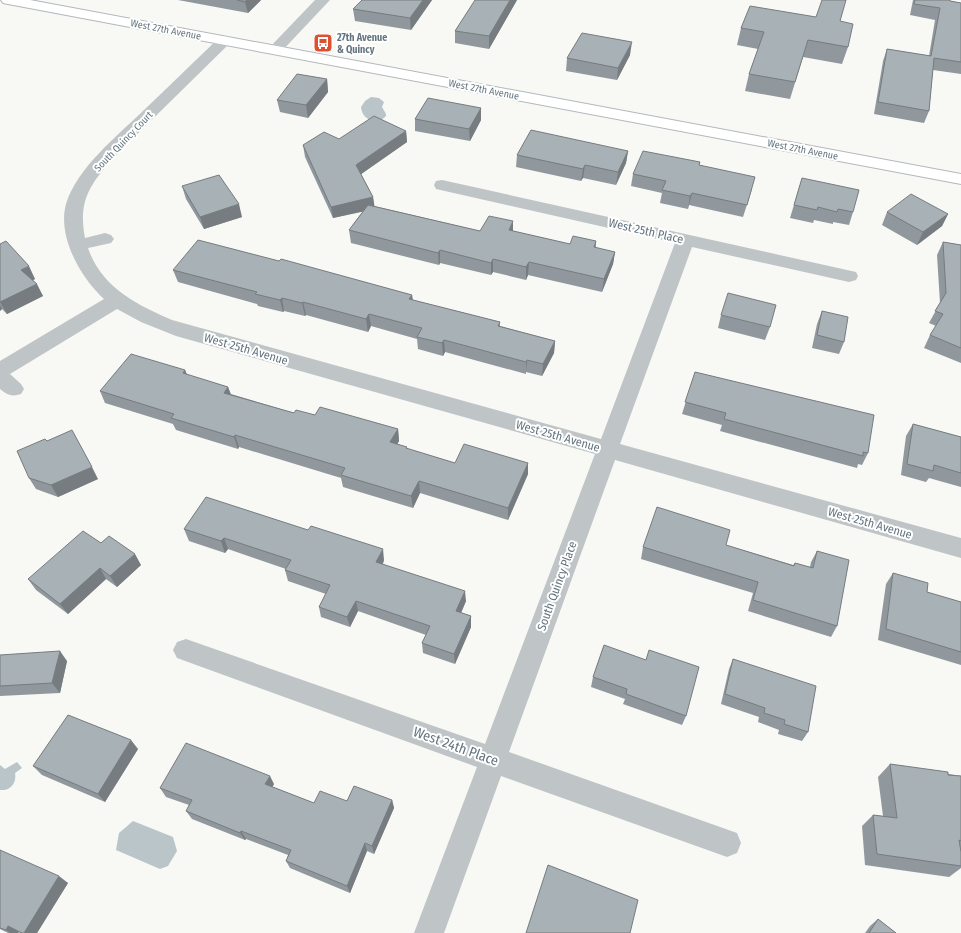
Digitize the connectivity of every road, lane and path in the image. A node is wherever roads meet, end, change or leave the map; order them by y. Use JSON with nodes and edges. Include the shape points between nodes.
{"nodes":[{"id":1,"x":8,"y":0,"type":"edge"},
{"id":2,"x":323,"y":0,"type":"edge"},
{"id":3,"x":225,"y":40,"type":"junction"},
{"id":4,"x":275,"y":50,"type":"junction"},
{"id":5,"x":961,"y":179,"type":"edge"},
{"id":6,"x":442,"y":185,"type":"dead end"},
{"id":7,"x":105,"y":239,"type":"dead end"},
{"id":8,"x":685,"y":240,"type":"junction"},
{"id":9,"x":78,"y":245,"type":"junction"},
{"id":10,"x":849,"y":276,"type":"dead end"},
{"id":11,"x":117,"y":300,"type":"junction"},
{"id":12,"x":156,"y":322,"type":"joint"},
{"id":13,"x":0,"y":371,"type":"edge"},
{"id":14,"x":607,"y":449,"type":"junction"},
{"id":15,"x":961,"y":548,"type":"edge"},
{"id":16,"x":186,"y":650,"type":"dead end"},
{"id":17,"x":493,"y":759,"type":"junction"},
{"id":18,"x":727,"y":843,"type":"dead end"},
{"id":19,"x":429,"y":933,"type":"edge"}],
"edges":[{"from":1,"to":3,"type":"main road","name":"West 27th Avenue"},
{"from":2,"to":4,"type":"street"},
{"from":3,"to":4,"type":"main road","name":"West 27th Avenue"},
{"from":3,"to":9,"type":"street","name":"South Quincy Court","via":[[113,149],[85,183],[75,205],[74,225]]},
{"from":4,"to":5,"type":"main road","name":"West 27th Avenue"},
{"from":6,"to":8,"type":"street","name":"West 25th Place"},
{"from":7,"to":9,"type":"street"},
{"from":8,"to":10,"type":"street","name":"West 25th Place"},
{"from":8,"to":14,"type":"street","name":"South Quincy Place"},
{"from":9,"to":11,"type":"street","name":"South Quincy Court","via":[[100,286]]},
{"from":11,"to":12,"type":"street","name":"South Quincy Court"},
{"from":11,"to":13,"type":"street"},
{"from":12,"to":14,"type":"street","name":"West 25th Avenue"},
{"from":14,"to":15,"type":"street","name":"West 25th Avenue"},
{"from":14,"to":17,"type":"street","name":"South Quincy Place"},
{"from":16,"to":17,"type":"street","name":"West 24th Place"},
{"from":17,"to":18,"type":"street","name":"West 24th Place"},
{"from":17,"to":19,"type":"street","name":"South Quincy Place"}]}
